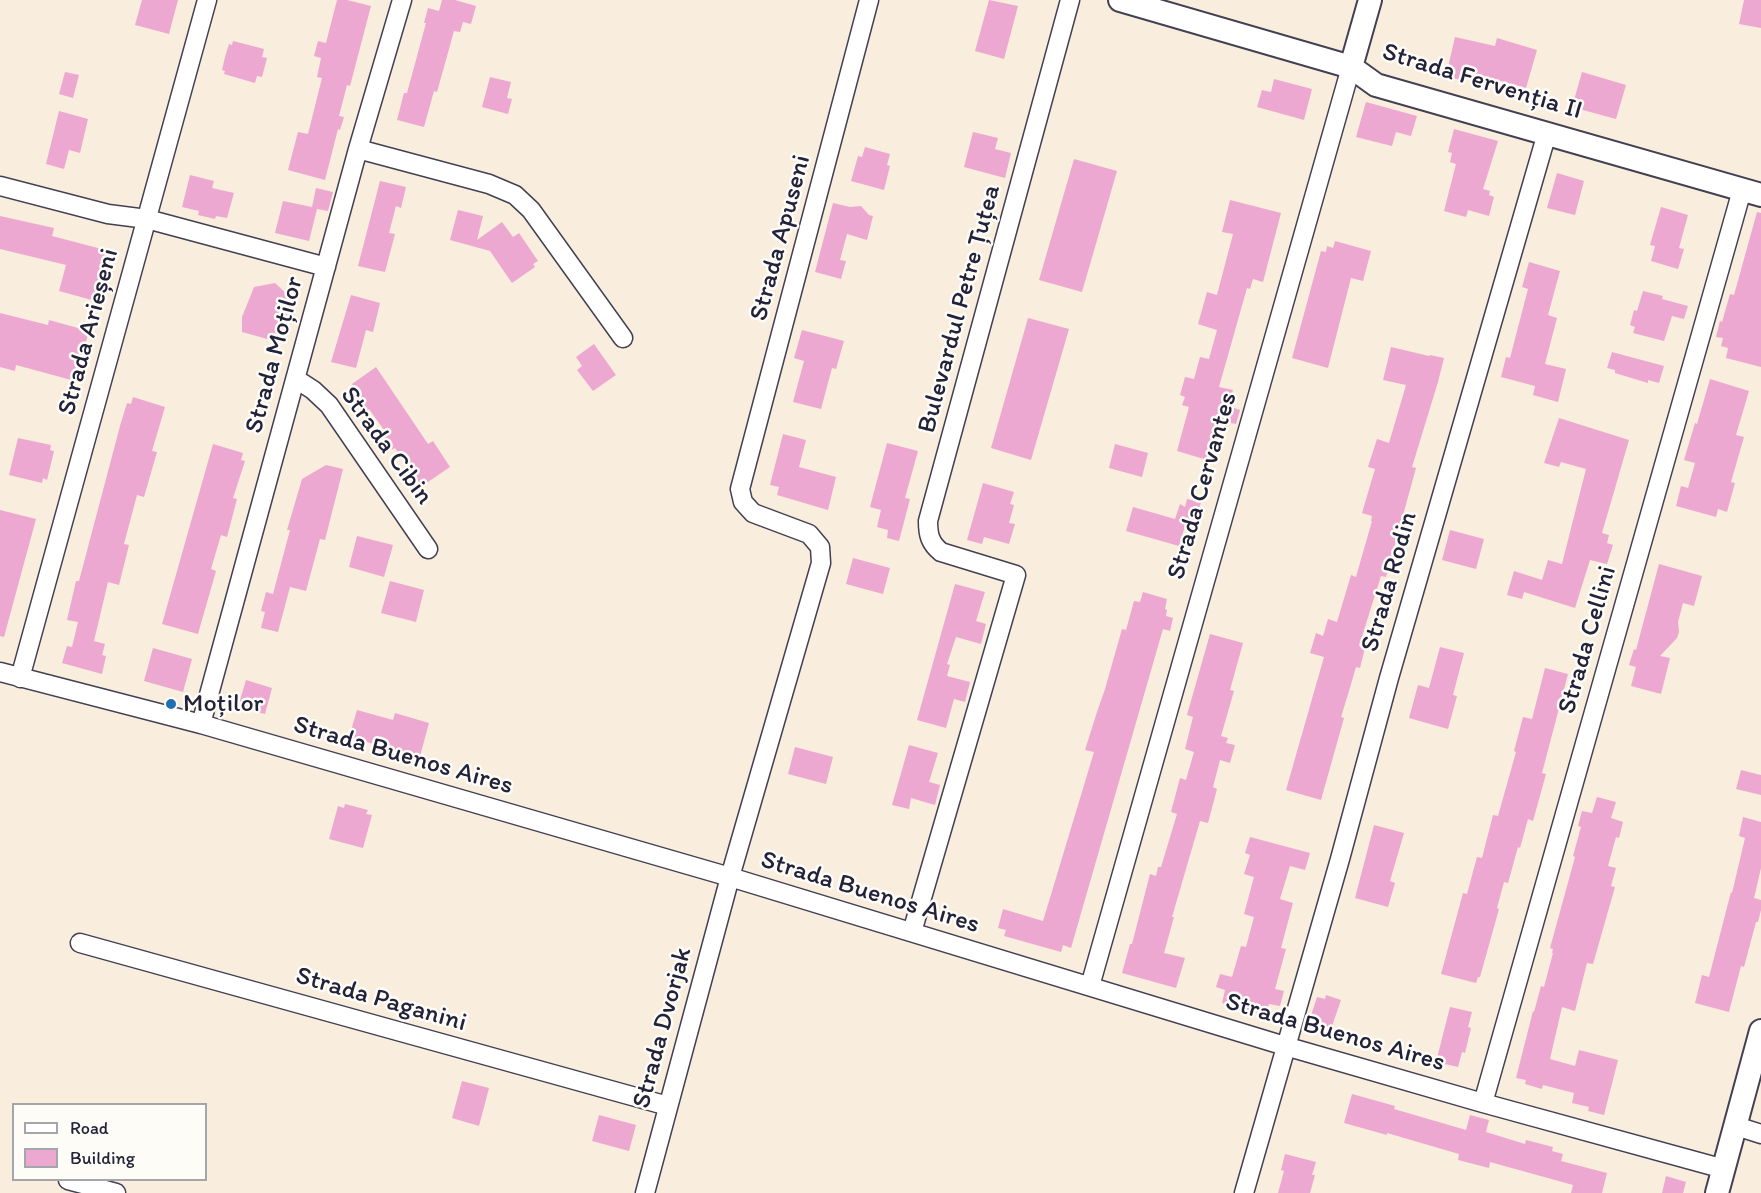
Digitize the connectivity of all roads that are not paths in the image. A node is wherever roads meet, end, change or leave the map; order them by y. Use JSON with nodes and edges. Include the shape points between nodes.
{"nodes":[{"id":1,"x":207,"y":0,"type":"edge"},
{"id":2,"x":402,"y":0,"type":"edge"},
{"id":3,"x":869,"y":0,"type":"edge"},
{"id":4,"x":1070,"y":0,"type":"edge"},
{"id":5,"x":1120,"y":0,"type":"edge"},
{"id":6,"x":1370,"y":0,"type":"edge"},
{"id":7,"x":1352,"y":67,"type":"junction"},
{"id":8,"x":1546,"y":133,"type":"junction"},
{"id":9,"x":358,"y":149,"type":"junction"},
{"id":10,"x":0,"y":186,"type":"edge"},
{"id":11,"x":1751,"y":192,"type":"edge"},
{"id":12,"x":147,"y":219,"type":"junction"},
{"id":13,"x":326,"y":267,"type":"junction"},
{"id":14,"x":624,"y":338,"type":"dead end"},
{"id":15,"x":296,"y":379,"type":"junction"},
{"id":16,"x":740,"y":489,"type":"joint"},
{"id":17,"x":428,"y":549,"type":"dead end"},
{"id":18,"x":0,"y":672,"type":"edge"},
{"id":19,"x":20,"y":678,"type":"junction"},
{"id":20,"x":201,"y":724,"type":"junction"},
{"id":21,"x":730,"y":877,"type":"junction"},
{"id":22,"x":912,"y":932,"type":"junction"},
{"id":23,"x":80,"y":943,"type":"dead end"},
{"id":24,"x":1090,"y":986,"type":"junction"},
{"id":25,"x":1761,"y":1031,"type":"edge"},
{"id":26,"x":1286,"y":1046,"type":"junction"},
{"id":27,"x":1483,"y":1104,"type":"junction"},
{"id":28,"x":668,"y":1106,"type":"junction"},
{"id":29,"x":1736,"y":1126,"type":"junction"},
{"id":30,"x":1761,"y":1134,"type":"edge"},
{"id":31,"x":1724,"y":1169,"type":"junction"},
{"id":32,"x":75,"y":1181,"type":"edge"},
{"id":33,"x":116,"y":1193,"type":"edge"},
{"id":34,"x":645,"y":1193,"type":"edge"},
{"id":35,"x":1245,"y":1193,"type":"edge"},
{"id":36,"x":1717,"y":1193,"type":"edge"}],
"edges":[{"from":1,"to":12,"type":"street","name":"Strada Arieșeni"},
{"from":2,"to":9,"type":"street","name":"Strada Moților"},
{"from":3,"to":16,"type":"street","name":"Strada Apuseni"},
{"from":4,"to":22,"type":"street","name":"Bulevardul Petre Țuțea","via":[[928,521],[928,534],[941,552],[1016,575]]},
{"from":5,"to":7,"type":"street","name":"Strada Fervenția II"},
{"from":6,"to":7,"type":"street","name":"Strada Cervantes"},
{"from":7,"to":8,"type":"street","name":"Strada Fervenția II","via":[[1376,85]]},
{"from":7,"to":24,"type":"street","name":"Strada Cervantes"},
{"from":8,"to":11,"type":"street","name":"Strada Fervenția II"},
{"from":8,"to":26,"type":"street","name":"Strada Rodin"},
{"from":9,"to":13,"type":"street","name":"Strada Moților"},
{"from":9,"to":14,"type":"street","via":[[489,184],[514,195],[531,210]]},
{"from":10,"to":12,"type":"street","via":[[108,214]]},
{"from":11,"to":27,"type":"street","name":"Strada Cellini"},
{"from":12,"to":13,"type":"street"},
{"from":12,"to":19,"type":"street","name":"Strada Arieșeni"},
{"from":13,"to":15,"type":"street","name":"Strada Moților"},
{"from":15,"to":17,"type":"street","name":"Strada Cibin","via":[[329,405]]},
{"from":15,"to":20,"type":"street","name":"Strada Moților"},
{"from":16,"to":21,"type":"street","name":"Strada Dvorjak","via":[[743,502],[753,513],[809,534],[820,547],[821,563]]},
{"from":18,"to":19,"type":"street","name":"Strada Buenos Aires"},
{"from":19,"to":20,"type":"street","name":"Strada Buenos Aires"},
{"from":20,"to":21,"type":"street","name":"Strada Buenos Aires"},
{"from":21,"to":22,"type":"street","name":"Strada Buenos Aires"},
{"from":21,"to":28,"type":"street","name":"Strada Dvorjak"},
{"from":22,"to":24,"type":"street","name":"Strada Buenos Aires"},
{"from":23,"to":28,"type":"street","name":"Strada Paganini"},
{"from":24,"to":26,"type":"street","name":"Strada Buenos Aires"},
{"from":25,"to":29,"type":"street"},
{"from":26,"to":27,"type":"street","name":"Strada Buenos Aires"},
{"from":26,"to":35,"type":"street","name":"Strada Rodin"},
{"from":27,"to":31,"type":"street","name":"Strada Buenos Aires"},
{"from":28,"to":34,"type":"street","name":"Strada Dvorjak"},
{"from":29,"to":30,"type":"street"},
{"from":29,"to":31,"type":"street"},
{"from":31,"to":36,"type":"street"},
{"from":32,"to":33,"type":"street"}]}
